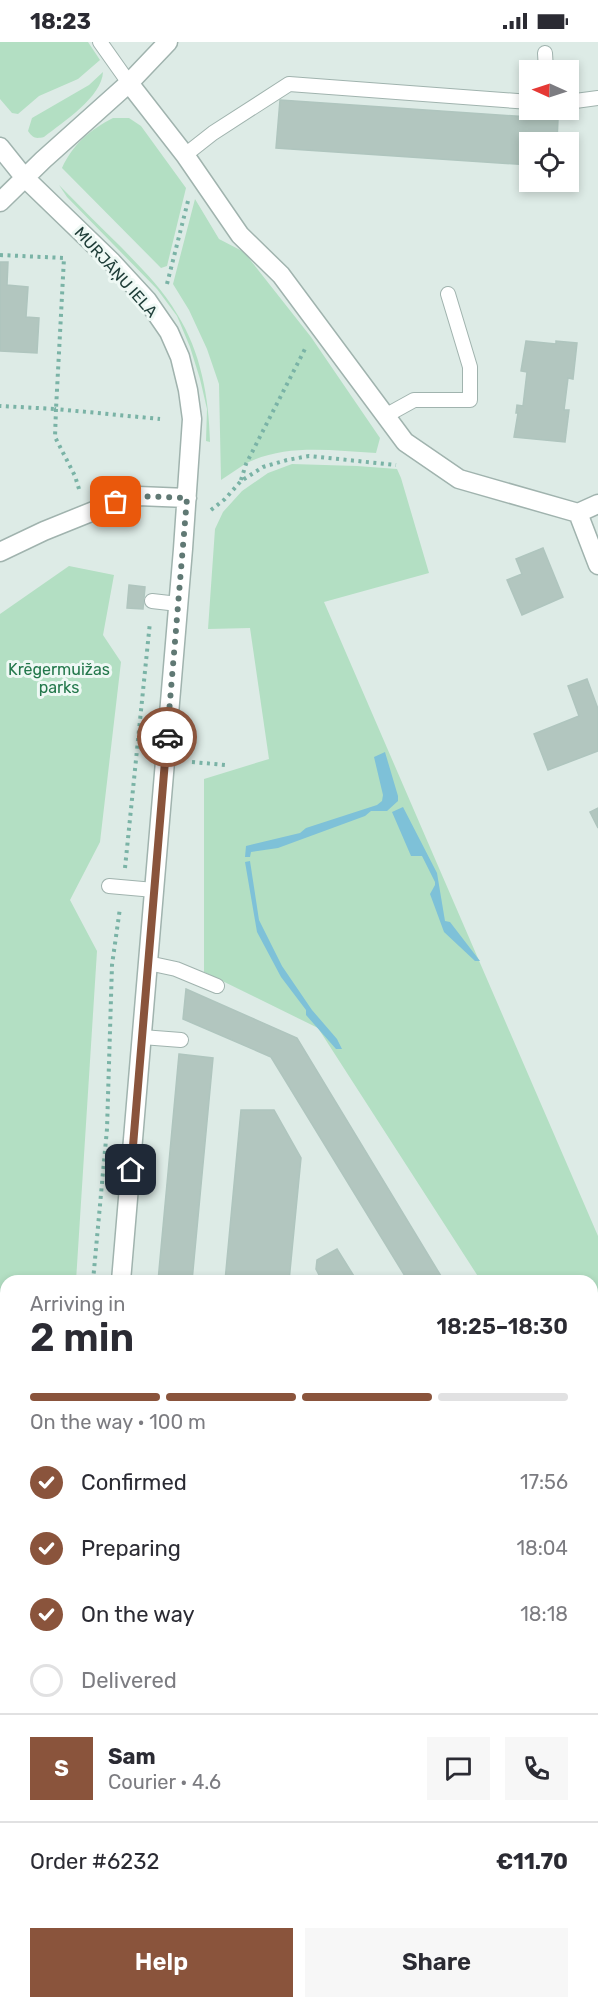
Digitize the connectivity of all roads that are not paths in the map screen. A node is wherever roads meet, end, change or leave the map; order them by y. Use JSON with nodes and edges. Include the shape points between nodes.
{"nodes":[{"id":1,"x":100,"y":42,"type":"edge"},
{"id":2,"x":168,"y":42,"type":"edge"},
{"id":3,"x":545,"y":53,"type":"dead end"},
{"id":4,"x":545,"y":60,"type":"edge"},
{"id":5,"x":129,"y":83,"type":"junction"},
{"id":6,"x":598,"y":98,"type":"edge"},
{"id":7,"x":519,"y":101,"type":"edge"},
{"id":8,"x":579,"y":101,"type":"edge"},
{"id":9,"x":0,"y":147,"type":"edge"},
{"id":10,"x":184,"y":155,"type":"junction"},
{"id":11,"x":24,"y":177,"type":"junction"},
{"id":12,"x":0,"y":202,"type":"edge"},
{"id":13,"x":448,"y":294,"type":"dead end"},
{"id":14,"x":385,"y":416,"type":"junction"},
{"id":15,"x":187,"y":498,"type":"junction"},
{"id":16,"x":598,"y":504,"type":"edge"},
{"id":17,"x":578,"y":513,"type":"junction"},
{"id":18,"x":0,"y":552,"type":"edge"},
{"id":19,"x":598,"y":565,"type":"edge"},
{"id":20,"x":152,"y":601,"type":"road end"},
{"id":21,"x":178,"y":603,"type":"junction"},
{"id":22,"x":116,"y":886,"type":"road end"},
{"id":23,"x":154,"y":890,"type":"junction"},
{"id":24,"x":148,"y":963,"type":"junction"},
{"id":25,"x":217,"y":986,"type":"dead end"},
{"id":26,"x":142,"y":1037,"type":"junction"},
{"id":27,"x":181,"y":1040,"type":"dead end"},
{"id":28,"x":122,"y":1275,"type":"edge"}],
"edges":[{"from":1,"to":5,"type":"lane"},
{"from":2,"to":5,"type":"street"},
{"from":3,"to":4,"type":"lane"},
{"from":5,"to":10,"type":"street"},
{"from":5,"to":11,"type":"street"},
{"from":6,"to":8,"type":"lane"},
{"from":7,"to":10,"type":"lane","via":[[289,84]]},
{"from":9,"to":11,"type":"street","name":"MURJĀŅU IELA"},
{"from":10,"to":14,"type":"street","via":[[240,235],[281,275]]},
{"from":11,"to":12,"type":"street"},
{"from":11,"to":15,"type":"street","name":"MURJĀŅU IELA","via":[[112,262],[147,300],[169,332],[180,357],[192,419]]},
{"from":13,"to":14,"type":"lane","via":[[470,367],[470,400],[414,400]]},
{"from":14,"to":17,"type":"street","via":[[405,442],[459,478]]},
{"from":15,"to":18,"type":"street","via":[[138,496],[116,502]]},
{"from":15,"to":21,"type":"street","name":"MURJĀŅU IELA"},
{"from":16,"to":17,"type":"street"},
{"from":17,"to":19,"type":"street"},
{"from":20,"to":21,"type":"lane"},
{"from":21,"to":23,"type":"street","name":"MURJĀŅU IELA"},
{"from":22,"to":23,"type":"lane"},
{"from":23,"to":24,"type":"street","name":"MURJĀŅU IELA"},
{"from":24,"to":25,"type":"lane","via":[[176,969]]},
{"from":24,"to":26,"type":"street","name":"MURJĀŅU IELA"},
{"from":26,"to":27,"type":"lane"},
{"from":26,"to":28,"type":"street","name":"MURJĀŅU IELA"}]}
